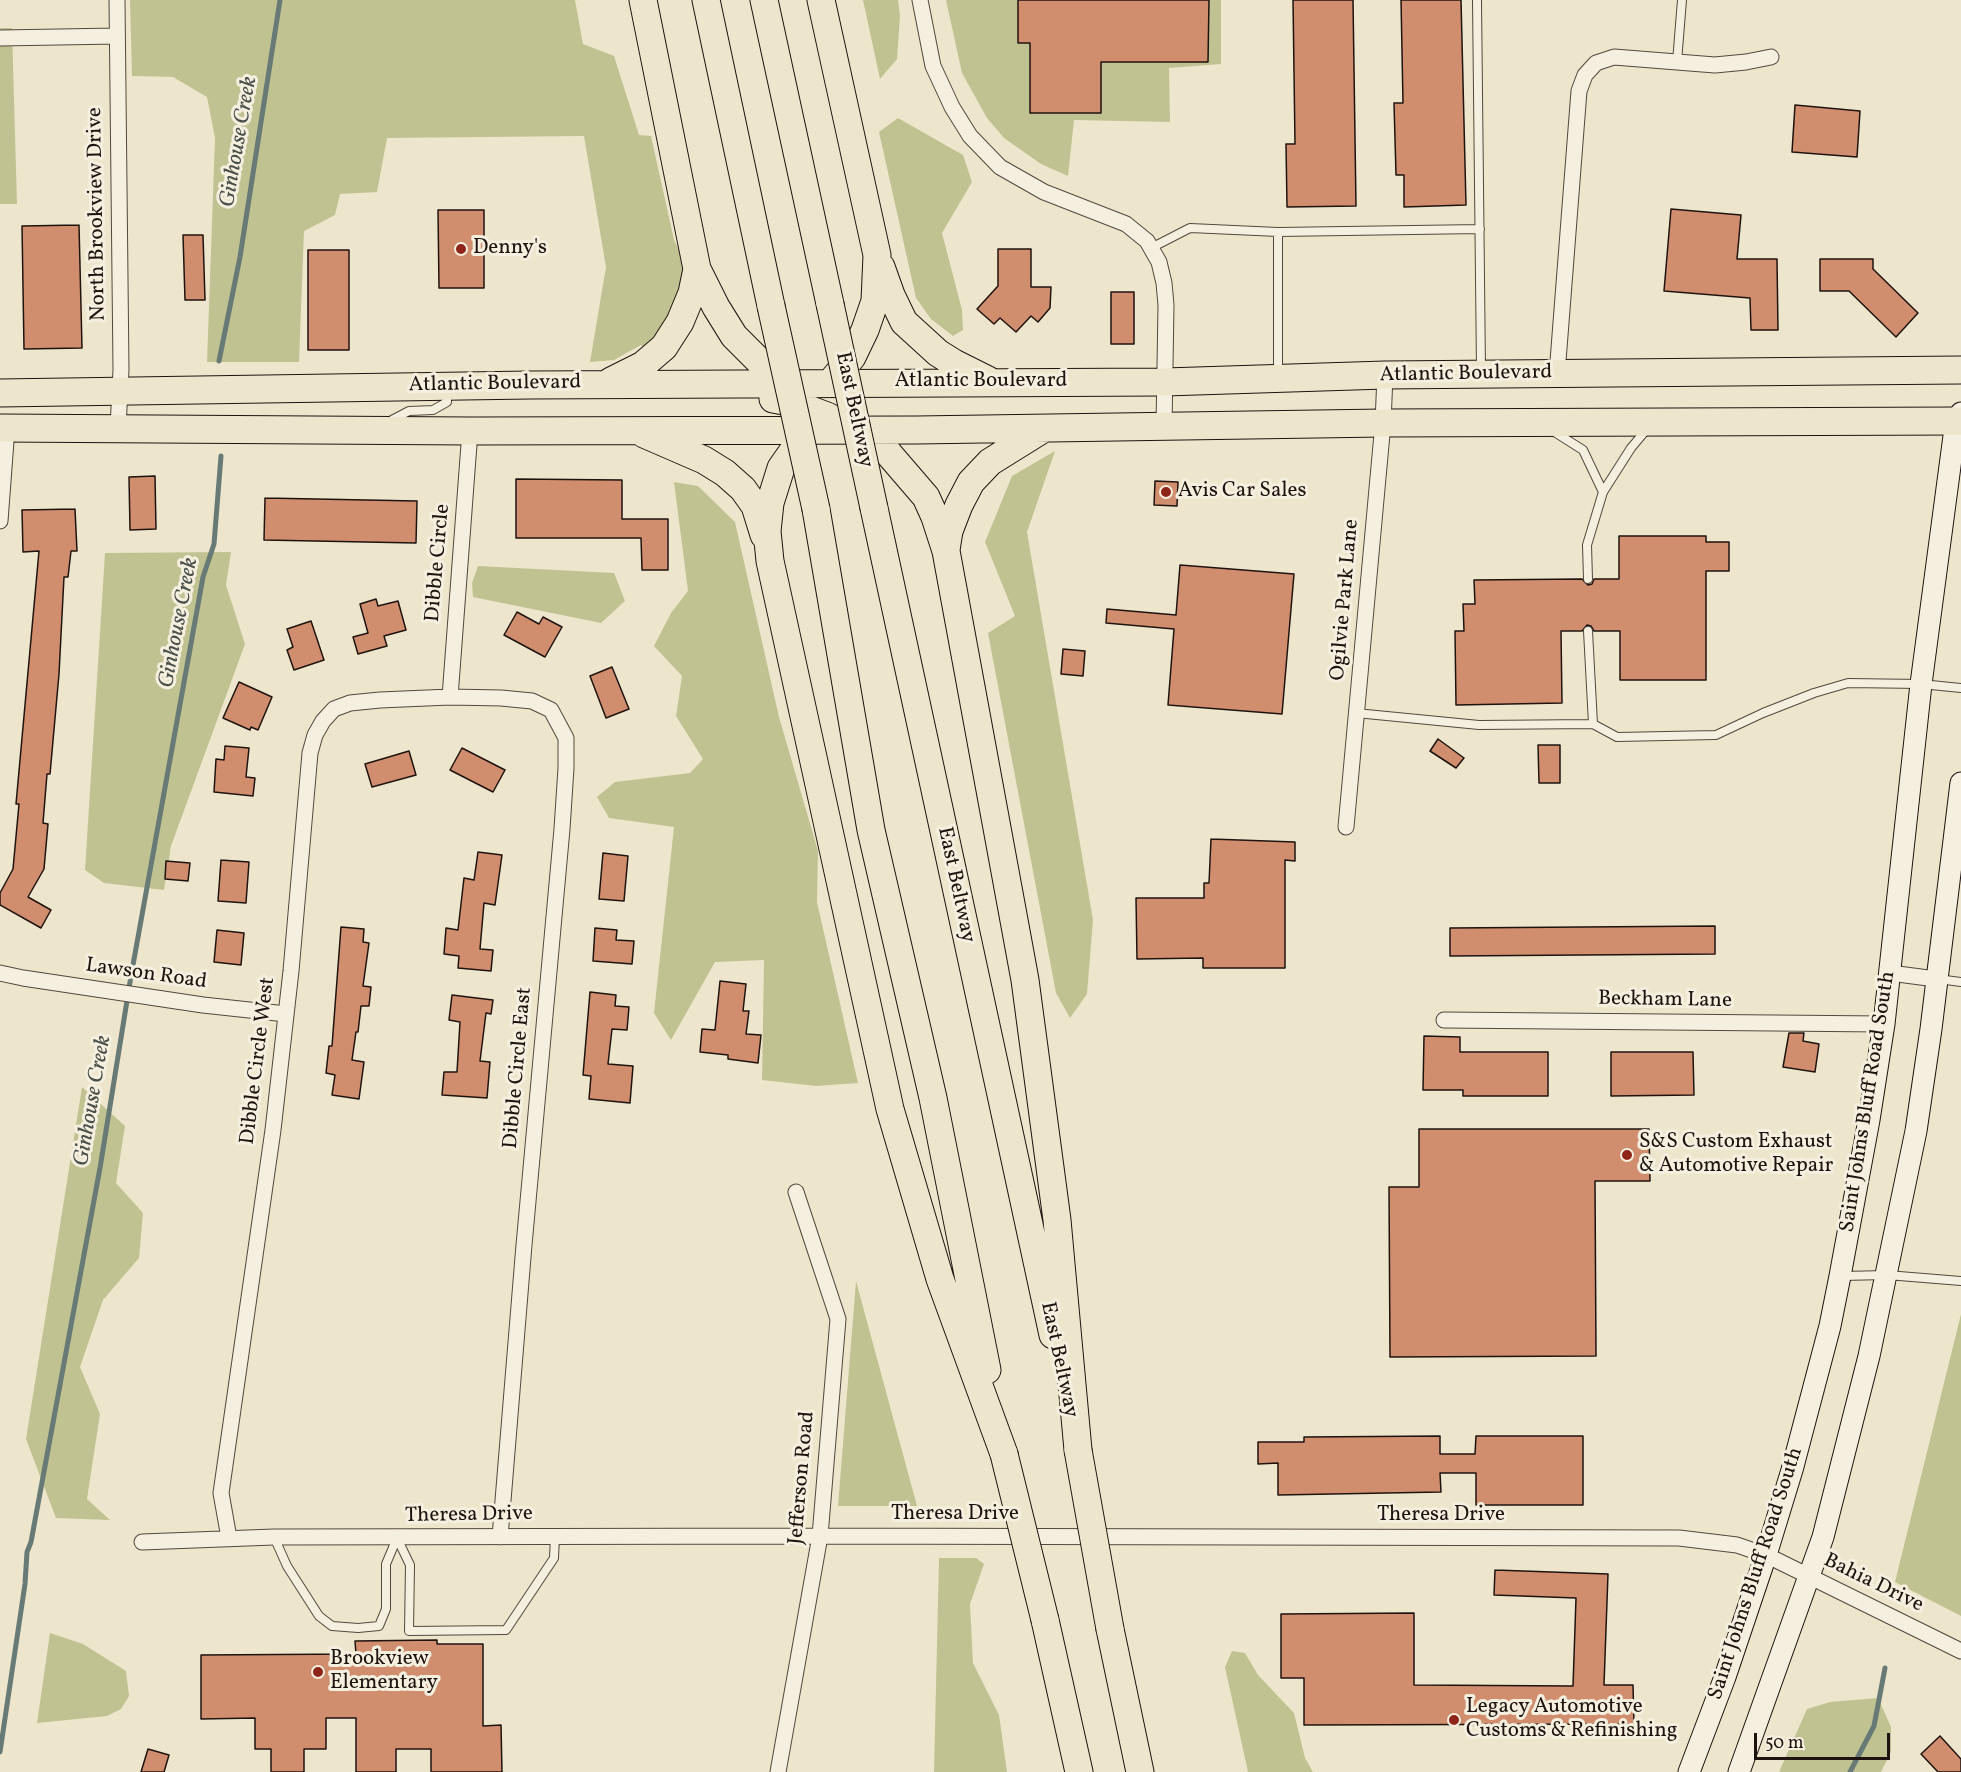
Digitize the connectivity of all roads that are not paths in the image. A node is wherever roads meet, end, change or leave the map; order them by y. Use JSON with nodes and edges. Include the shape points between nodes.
{"nodes":[{"id":1,"x":117,"y":0,"type":"edge"},
{"id":2,"x":643,"y":0,"type":"edge"},
{"id":3,"x":705,"y":0,"type":"edge"},
{"id":4,"x":764,"y":0,"type":"edge"},
{"id":5,"x":821,"y":0,"type":"edge"},
{"id":6,"x":920,"y":0,"type":"edge"},
{"id":7,"x":1477,"y":0,"type":"edge"},
{"id":8,"x":1682,"y":0,"type":"edge"},
{"id":9,"x":117,"y":36,"type":"junction"},
{"id":10,"x":0,"y":38,"type":"edge"},
{"id":11,"x":1771,"y":57,"type":"dead end"},
{"id":12,"x":1677,"y":62,"type":"junction"},
{"id":13,"x":1480,"y":229,"type":"junction"},
{"id":14,"x":1278,"y":232,"type":"junction"},
{"id":15,"x":1151,"y":248,"type":"junction"},
{"id":16,"x":877,"y":255,"type":"junction"},
{"id":17,"x":697,"y":269,"type":"junction"},
{"id":18,"x":1961,"y":370,"type":"edge"},
{"id":19,"x":1557,"y":374,"type":"junction"},
{"id":20,"x":1385,"y":375,"type":"junction"},
{"id":21,"x":1481,"y":375,"type":"junction"},
{"id":22,"x":1278,"y":379,"type":"junction"},
{"id":23,"x":1165,"y":382,"type":"junction"},
{"id":24,"x":702,"y":383,"type":"junction"},
{"id":25,"x":790,"y":383,"type":"junction"},
{"id":26,"x":994,"y":383,"type":"junction"},
{"id":27,"x":606,"y":384,"type":"junction"},
{"id":28,"x":447,"y":386,"type":"junction"},
{"id":29,"x":120,"y":392,"type":"junction"},
{"id":30,"x":0,"y":393,"type":"edge"},
{"id":31,"x":822,"y":407,"type":"junction"},
{"id":32,"x":1959,"y":418,"type":"edge"},
{"id":33,"x":1653,"y":422,"type":"junction"},
{"id":34,"x":1383,"y":423,"type":"junction"},
{"id":35,"x":1540,"y":423,"type":"junction"},
{"id":36,"x":118,"y":427,"type":"junction"},
{"id":37,"x":4,"y":428,"type":"edge"},
{"id":38,"x":1164,"y":428,"type":"junction"},
{"id":39,"x":1044,"y":429,"type":"junction"},
{"id":40,"x":373,"y":430,"type":"junction"},
{"id":41,"x":635,"y":430,"type":"junction"},
{"id":42,"x":854,"y":430,"type":"junction"},
{"id":43,"x":917,"y":430,"type":"junction"},
{"id":44,"x":470,"y":431,"type":"junction"},
{"id":45,"x":1604,"y":492,"type":"junction"},
{"id":46,"x":0,"y":521,"type":"edge"},
{"id":47,"x":946,"y":551,"type":"junction"},
{"id":48,"x":770,"y":561,"type":"junction"},
{"id":49,"x":1588,"y":579,"type":"dead end"},
{"id":50,"x":1588,"y":631,"type":"dead end"},
{"id":51,"x":1922,"y":684,"type":"junction"},
{"id":52,"x":1961,"y":688,"type":"edge"},
{"id":53,"x":450,"y":698,"type":"junction"},
{"id":54,"x":1356,"y":713,"type":"junction"},
{"id":55,"x":1593,"y":724,"type":"junction"},
{"id":56,"x":1961,"y":783,"type":"edge"},
{"id":57,"x":1346,"y":827,"type":"dead end"},
{"id":58,"x":0,"y":973,"type":"edge"},
{"id":59,"x":1890,"y":973,"type":"junction"},
{"id":60,"x":1936,"y":979,"type":"junction"},
{"id":61,"x":1961,"y":982,"type":"edge"},
{"id":62,"x":286,"y":1014,"type":"junction"},
{"id":63,"x":1444,"y":1020,"type":"dead end"},
{"id":64,"x":1884,"y":1024,"type":"junction"},
{"id":65,"x":796,"y":1192,"type":"dead end"},
{"id":66,"x":1887,"y":1275,"type":"junction"},
{"id":67,"x":1840,"y":1276,"type":"junction"},
{"id":68,"x":1961,"y":1281,"type":"edge"},
{"id":69,"x":1078,"y":1450,"type":"junction"},
{"id":70,"x":1004,"y":1454,"type":"junction"},
{"id":71,"x":555,"y":1536,"type":"junction"},
{"id":72,"x":820,"y":1536,"type":"junction"},
{"id":73,"x":500,"y":1537,"type":"junction"},
{"id":74,"x":229,"y":1538,"type":"junction"},
{"id":75,"x":274,"y":1538,"type":"junction"},
{"id":76,"x":397,"y":1538,"type":"junction"},
{"id":77,"x":142,"y":1542,"type":"dead end"},
{"id":78,"x":1766,"y":1555,"type":"junction"},
{"id":79,"x":1810,"y":1577,"type":"junction"},
{"id":80,"x":1961,"y":1651,"type":"edge"},
{"id":81,"x":778,"y":1772,"type":"edge"},
{"id":82,"x":1079,"y":1772,"type":"edge"},
{"id":83,"x":1140,"y":1772,"type":"edge"},
{"id":84,"x":1689,"y":1772,"type":"edge"},
{"id":85,"x":1739,"y":1772,"type":"edge"}],
"edges":[{"from":1,"to":9,"type":"street","name":"North Brookview Drive"},
{"from":2,"to":17,"type":"highway"},
{"from":3,"to":70,"type":"highway","bridge":true,"via":[[816,509],[871,830],[933,1098]]},
{"from":4,"to":69,"type":"highway","name":"East Beltway","bridge":true},
{"from":5,"to":16,"type":"highway"},
{"from":6,"to":15,"type":"street","via":[[933,66],[970,136],[1000,167],[1044,192],[1126,224]]},
{"from":7,"to":13,"type":"lane"},
{"from":8,"to":12,"type":"lane"},
{"from":9,"to":10,"type":"street"},
{"from":9,"to":29,"type":"street","name":"North Brookview Drive"},
{"from":11,"to":12,"type":"street","via":[[1715,65]]},
{"from":12,"to":19,"type":"street","via":[[1614,57],[1596,63],[1579,90]]},
{"from":13,"to":14,"type":"lane"},
{"from":13,"to":21,"type":"lane"},
{"from":14,"to":15,"type":"lane","via":[[1190,228]]},
{"from":14,"to":22,"type":"lane"},
{"from":15,"to":23,"type":"street","via":[[1160,262],[1164,283]]},
{"from":16,"to":26,"type":"highway","via":[[904,322],[938,353]]},
{"from":16,"to":31,"type":"highway","via":[[875,302],[865,330]]},
{"from":17,"to":25,"type":"highway","via":[[734,336],[766,368]]},
{"from":17,"to":27,"type":"highway","via":[[680,322],[664,347],[643,364]]},
{"from":18,"to":19,"type":"highway","name":"Atlantic Boulevard"},
{"from":19,"to":21,"type":"highway","name":"Atlantic Boulevard"},
{"from":20,"to":21,"type":"highway","name":"Atlantic Boulevard"},
{"from":20,"to":22,"type":"highway","name":"Atlantic Boulevard"},
{"from":20,"to":34,"type":"street","name":"Ogilvie Park Lane"},
{"from":22,"to":23,"type":"highway","name":"Atlantic Boulevard"},
{"from":23,"to":26,"type":"highway","name":"Atlantic Boulevard"},
{"from":23,"to":38,"type":"street"},
{"from":24,"to":25,"type":"highway","name":"Atlantic Boulevard"},
{"from":24,"to":27,"type":"highway","name":"Atlantic Boulevard"},
{"from":24,"to":31,"type":"highway"},
{"from":25,"to":31,"type":"highway","name":"Atlantic Boulevard"},
{"from":26,"to":31,"type":"highway","name":"Atlantic Boulevard","via":[[914,382],[875,389]]},
{"from":27,"to":28,"type":"highway","name":"Atlantic Boulevard"},
{"from":28,"to":29,"type":"highway","name":"Atlantic Boulevard"},
{"from":28,"to":40,"type":"lane","via":[[447,402],[433,410],[409,411]]},
{"from":29,"to":30,"type":"highway","name":"Atlantic Boulevard"},
{"from":29,"to":36,"type":"street","name":"North Brookview Drive"},
{"from":31,"to":41,"type":"highway","name":"Atlantic Boulevard","via":[[738,429]]},
{"from":31,"to":42,"type":"highway"},
{"from":31,"to":43,"type":"highway"},
{"from":31,"to":48,"type":"highway","via":[[781,468],[770,503]]},
{"from":32,"to":33,"type":"highway"},
{"from":32,"to":51,"type":"main road","name":"Saint Johns Bluff Road South"},
{"from":33,"to":35,"type":"highway"},
{"from":33,"to":45,"type":"lane","via":[[1631,448]]},
{"from":34,"to":35,"type":"highway"},
{"from":34,"to":38,"type":"highway"},
{"from":34,"to":54,"type":"street","name":"Ogilvie Park Lane"},
{"from":35,"to":45,"type":"lane","via":[[1583,450]]},
{"from":36,"to":37,"type":"highway","name":"Atlantic Boulevard"},
{"from":36,"to":40,"type":"highway","name":"Atlantic Boulevard"},
{"from":37,"to":46,"type":"street"},
{"from":38,"to":39,"type":"highway"},
{"from":39,"to":43,"type":"highway"},
{"from":39,"to":47,"type":"highway","via":[[990,462],[971,482],[949,531]]},
{"from":40,"to":44,"type":"highway","name":"Atlantic Boulevard"},
{"from":41,"to":44,"type":"highway","name":"Atlantic Boulevard"},
{"from":41,"to":48,"type":"highway","via":[[704,460],[743,489],[755,506]]},
{"from":42,"to":43,"type":"highway"},
{"from":42,"to":47,"type":"highway","via":[[889,454],[926,497]]},
{"from":44,"to":53,"type":"street","name":"Dibble Circle"},
{"from":45,"to":49,"type":"lane","via":[[1587,544]]},
{"from":47,"to":69,"type":"highway","via":[[1025,980],[1057,1220]]},
{"from":48,"to":70,"type":"highway","via":[[890,1109],[940,1279]]},
{"from":50,"to":55,"type":"lane"},
{"from":51,"to":52,"type":"lane"},
{"from":51,"to":55,"type":"lane","via":[[1848,683],[1763,713],[1716,735],[1617,737]]},
{"from":51,"to":59,"type":"main road","name":"Saint Johns Bluff Road South"},
{"from":53,"to":62,"type":"street","name":"Dibble Circle West","via":[[350,703],[334,709],[315,735]]},
{"from":53,"to":73,"type":"street","name":"Dibble Circle East","via":[[532,701],[550,710],[566,738],[562,829]]},
{"from":54,"to":55,"type":"lane","via":[[1479,725]]},
{"from":54,"to":57,"type":"street","name":"Ogilvie Park Lane"},
{"from":56,"to":60,"type":"main road"},
{"from":58,"to":62,"type":"street","name":"Lawson Road"},
{"from":59,"to":60,"type":"street"},
{"from":59,"to":64,"type":"main road","name":"Saint Johns Bluff Road South"},
{"from":60,"to":61,"type":"lane"},
{"from":60,"to":66,"type":"main road","via":[[1916,1131]]},
{"from":62,"to":74,"type":"street","name":"Dibble Circle West","via":[[220,1493]]},
{"from":63,"to":64,"type":"street","name":"Beckham Lane"},
{"from":64,"to":67,"type":"main road","name":"Saint Johns Bluff Road South"},
{"from":65,"to":72,"type":"street","name":"Jefferson Road","via":[[838,1319]]},
{"from":66,"to":67,"type":"lane"},
{"from":66,"to":68,"type":"lane"},
{"from":66,"to":79,"type":"main road","via":[[1858,1402]]},
{"from":67,"to":78,"type":"main road","name":"Saint Johns Bluff Road South","via":[[1807,1414]]},
{"from":69,"to":83,"type":"highway","name":"East Beltway","bridge":true},
{"from":70,"to":82,"type":"highway","bridge":true},
{"from":71,"to":72,"type":"street","name":"Theresa Drive"},
{"from":71,"to":73,"type":"street","name":"Theresa Drive"},
{"from":71,"to":76,"type":"lane","via":[[554,1558],[506,1630],[409,1631],[410,1565]]},
{"from":72,"to":78,"type":"street","name":"Theresa Drive","via":[[1679,1538],[1737,1545]]},
{"from":72,"to":81,"type":"street","name":"Jefferson Road"},
{"from":73,"to":76,"type":"street","name":"Theresa Drive"},
{"from":74,"to":75,"type":"street","name":"Theresa Drive"},
{"from":74,"to":77,"type":"street","name":"Theresa Drive"},
{"from":75,"to":76,"type":"street","name":"Theresa Drive"},
{"from":75,"to":76,"type":"lane","via":[[319,1616],[332,1626],[358,1628],[379,1626],[386,1609],[386,1563]]},
{"from":78,"to":79,"type":"street","name":"Bahia Drive"},
{"from":78,"to":84,"type":"main road","name":"Saint Johns Bluff Road South"},
{"from":79,"to":80,"type":"street","name":"Bahia Drive"},
{"from":79,"to":85,"type":"main road"}]}
